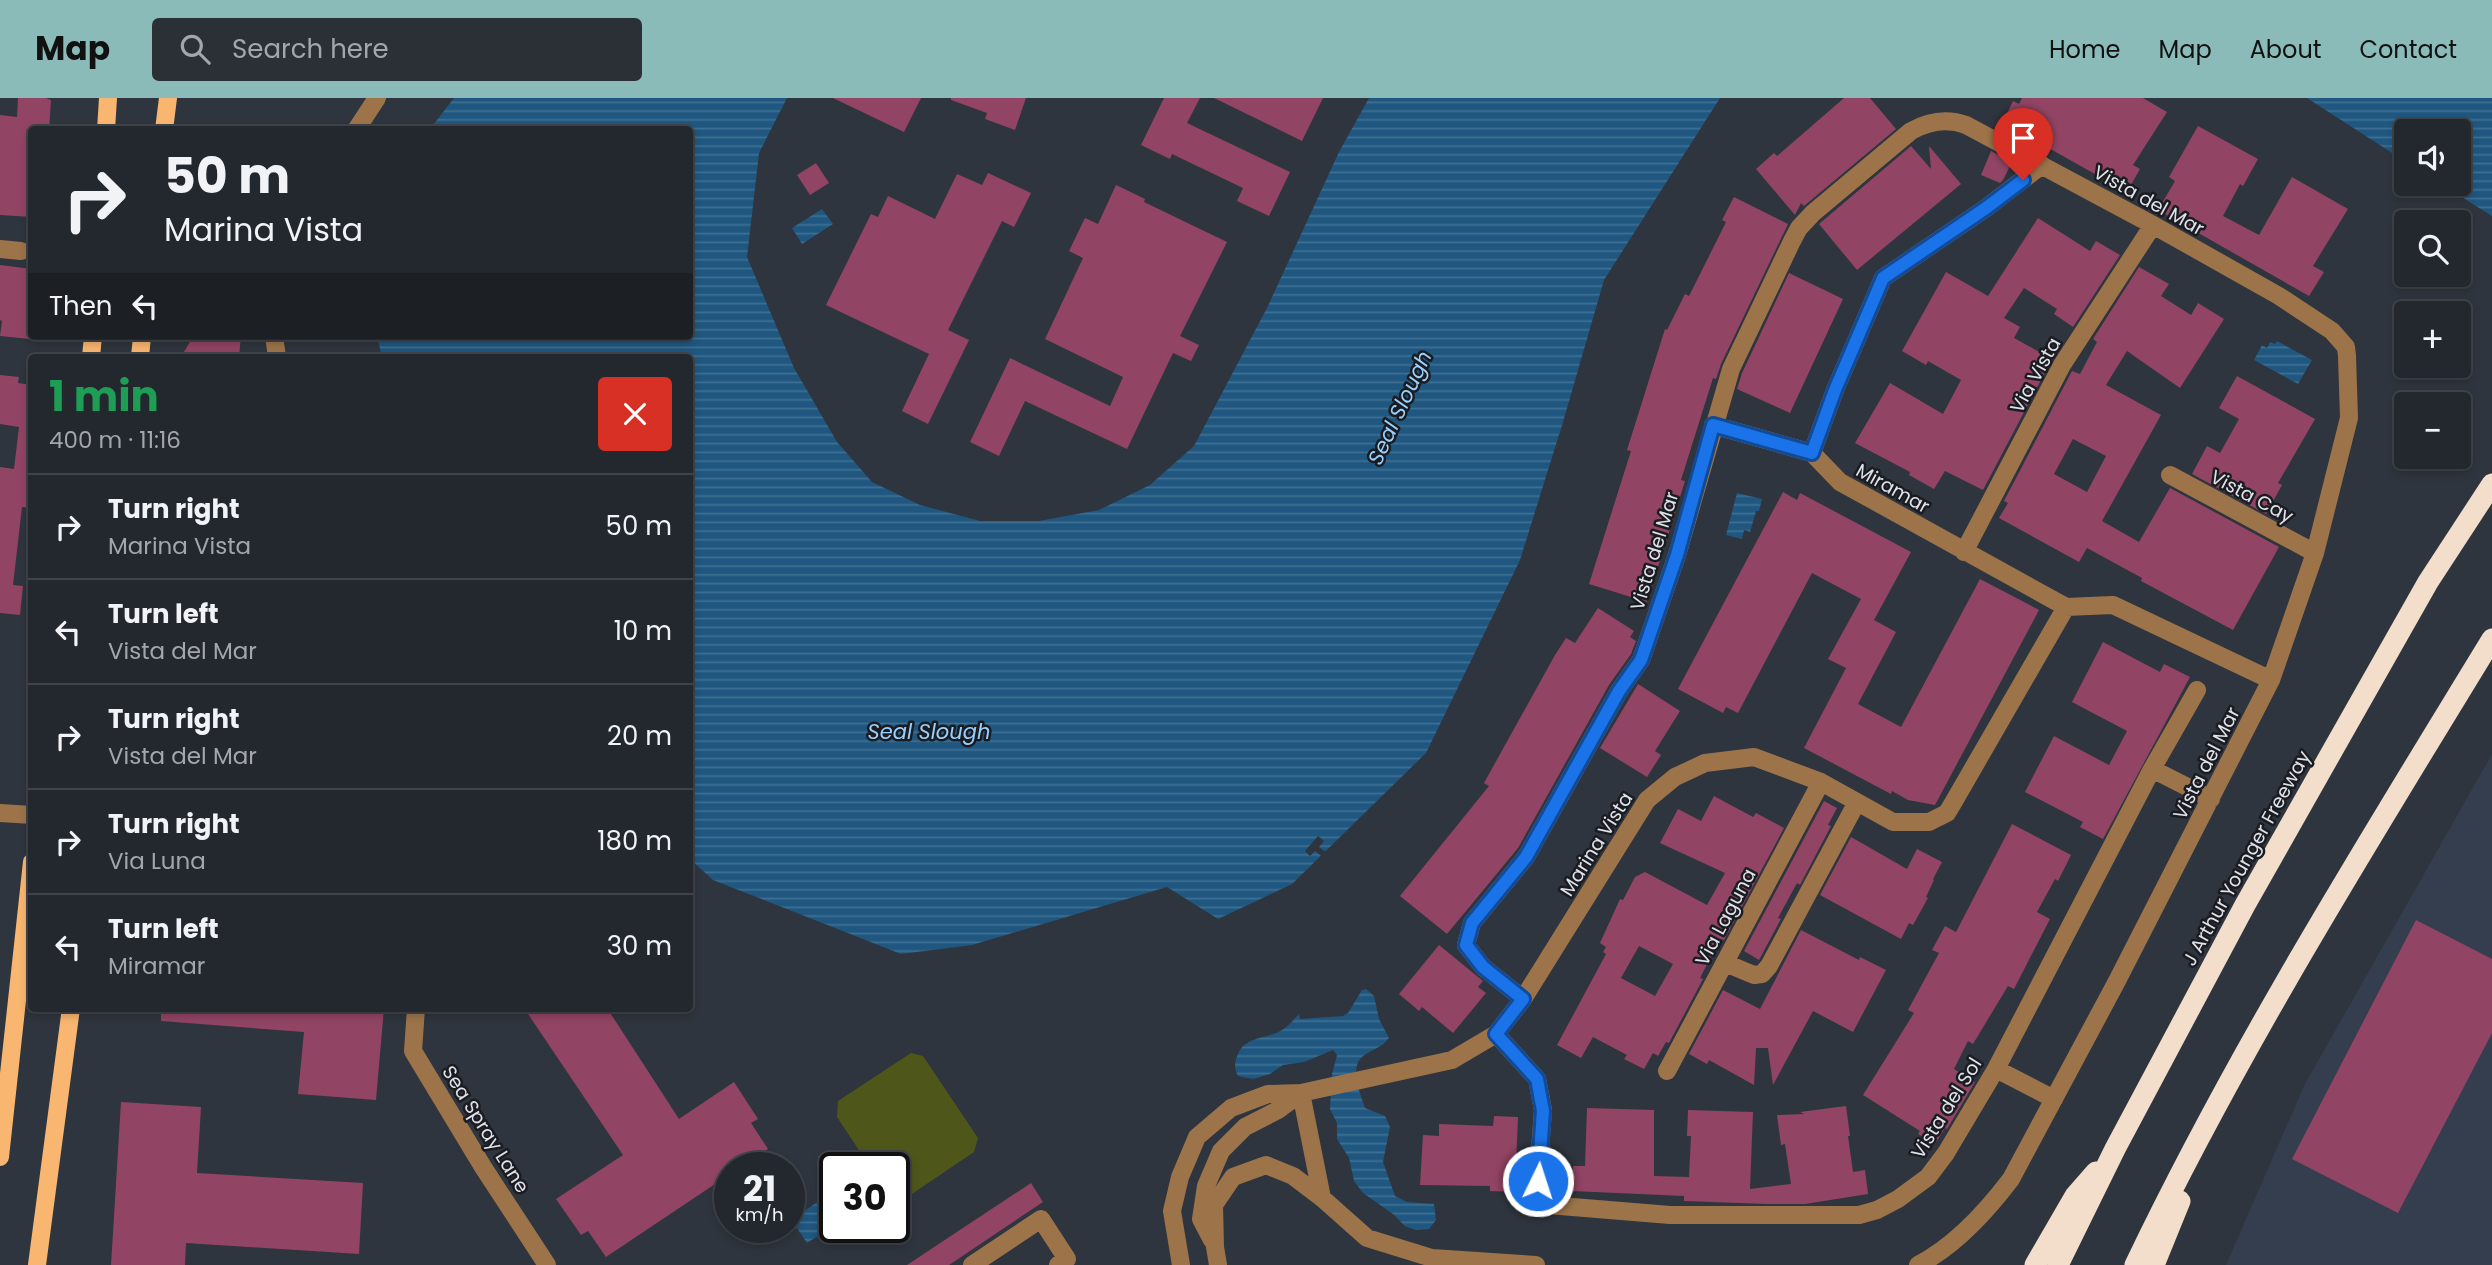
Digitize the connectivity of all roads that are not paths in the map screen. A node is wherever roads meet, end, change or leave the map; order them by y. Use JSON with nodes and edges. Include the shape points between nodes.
{"nodes":[{"id":1,"x":108,"y":98,"type":"edge"},
{"id":2,"x":168,"y":98,"type":"edge"},
{"id":3,"x":377,"y":98,"type":"edge"},
{"id":4,"x":106,"y":126,"type":"edge"},
{"id":5,"x":164,"y":126,"type":"edge"},
{"id":6,"x":359,"y":126,"type":"edge"},
{"id":7,"x":2042,"y":165,"type":"junction"},
{"id":8,"x":2153,"y":225,"type":"junction"},
{"id":9,"x":0,"y":249,"type":"edge"},
{"id":10,"x":21,"y":251,"type":"dead end"},
{"id":11,"x":1713,"y":425,"type":"junction"},
{"id":12,"x":1812,"y":453,"type":"junction"},
{"id":13,"x":2170,"y":475,"type":"dead end"},
{"id":14,"x":2492,"y":484,"type":"edge"},
{"id":15,"x":1964,"y":552,"type":"junction"},
{"id":16,"x":2315,"y":553,"type":"junction"},
{"id":17,"x":2067,"y":607,"type":"junction"},
{"id":18,"x":2492,"y":639,"type":"edge"},
{"id":19,"x":2271,"y":680,"type":"junction"},
{"id":20,"x":2197,"y":690,"type":"dead end"},
{"id":21,"x":2152,"y":769,"type":"junction"},
{"id":22,"x":1821,"y":782,"type":"junction"},
{"id":23,"x":2211,"y":799,"type":"junction"},
{"id":24,"x":1857,"y":802,"type":"junction"},
{"id":25,"x":0,"y":813,"type":"edge"},
{"id":26,"x":28,"y":815,"type":"edge"},
{"id":27,"x":28,"y":899,"type":"edge"},
{"id":28,"x":1725,"y":963,"type":"junction"},
{"id":29,"x":1523,"y":999,"type":"junction"},
{"id":30,"x":70,"y":1012,"type":"edge"},
{"id":31,"x":416,"y":1012,"type":"edge"},
{"id":32,"x":1496,"y":1034,"type":"junction"},
{"id":33,"x":1996,"y":1069,"type":"junction"},
{"id":34,"x":1667,"y":1071,"type":"dead end"},
{"id":35,"x":1301,"y":1093,"type":"junction"},
{"id":36,"x":2054,"y":1099,"type":"junction"},
{"id":37,"x":2217,"y":1104,"type":"junction"},
{"id":38,"x":2115,"y":1149,"type":"junction"},
{"id":39,"x":0,"y":1157,"type":"edge"},
{"id":40,"x":1322,"y":1198,"type":"junction"},
{"id":41,"x":1215,"y":1247,"type":"junction"},
{"id":42,"x":37,"y":1265,"type":"edge"},
{"id":43,"x":547,"y":1265,"type":"edge"},
{"id":44,"x":972,"y":1265,"type":"edge"},
{"id":45,"x":1058,"y":1265,"type":"edge"},
{"id":46,"x":1181,"y":1265,"type":"edge"},
{"id":47,"x":1218,"y":1265,"type":"edge"},
{"id":48,"x":1536,"y":1265,"type":"edge"},
{"id":49,"x":1917,"y":1265,"type":"edge"},
{"id":50,"x":2035,"y":1265,"type":"edge"},
{"id":51,"x":2058,"y":1265,"type":"edge"},
{"id":52,"x":2135,"y":1265,"type":"edge"},
{"id":53,"x":2154,"y":1265,"type":"edge"}],
"edges":[{"from":1,"to":4,"type":"main road"},
{"from":2,"to":5,"type":"main road"},
{"from":3,"to":6,"type":"street"},
{"from":7,"to":8,"type":"street","name":"Vista del Mar"},
{"from":7,"to":11,"type":"street","name":"Vista del Mar","via":[[1951,120],[1923,124],[1911,131],[1799,228],[1731,369]]},
{"from":7,"to":12,"type":"street","via":[[1883,278]]},
{"from":8,"to":15,"type":"street","name":"Via Vista","via":[[2062,365]]},
{"from":8,"to":16,"type":"street","name":"Vista del Mar","via":[[2278,296],[2332,331],[2346,347],[2349,418]]},
{"from":9,"to":10,"type":"street"},
{"from":11,"to":12,"type":"street"},
{"from":11,"to":29,"type":"street","name":"Vista del Mar","via":[[1677,555],[1641,660],[1526,857],[1472,923],[1466,945],[1483,967]]},
{"from":12,"to":15,"type":"street","name":"Miramar","via":[[1840,482]]},
{"from":13,"to":16,"type":"street","name":"Vista Cay"},
{"from":14,"to":38,"type":"highway","name":"J Arthur Younger Freeway","via":[[2428,582],[2258,881]]},
{"from":15,"to":17,"type":"street","name":"Miramar"},
{"from":16,"to":19,"type":"street","name":"Vista del Mar"},
{"from":17,"to":19,"type":"street","via":[[2113,605]]},
{"from":17,"to":24,"type":"street","name":"Marina Vista","via":[[1947,813],[1929,822],[1893,822]]},
{"from":18,"to":37,"type":"highway","via":[[2318,925]]},
{"from":19,"to":23,"type":"street","name":"Vista del Mar"},
{"from":20,"to":21,"type":"street","name":"Vista del Sol"},
{"from":21,"to":23,"type":"street"},
{"from":21,"to":33,"type":"street","name":"Vista del Sol"},
{"from":22,"to":24,"type":"street","name":"Marina Vista"},
{"from":22,"to":28,"type":"street","name":"Via Laguna"},
{"from":22,"to":29,"type":"street","name":"Marina Vista","via":[[1754,757],[1705,763],[1675,777],[1647,800]]},
{"from":23,"to":36,"type":"street","name":"Vista del Mar"},
{"from":24,"to":28,"type":"street","via":[[1769,966],[1754,975]]},
{"from":25,"to":26,"type":"street"},
{"from":27,"to":39,"type":"main road"},
{"from":28,"to":34,"type":"street","name":"Via Laguna"},
{"from":29,"to":32,"type":"street","name":"Marina Vista"},
{"from":30,"to":42,"type":"main road"},
{"from":31,"to":43,"type":"street","name":"Sea Spray Lane","via":[[413,1051]]},
{"from":32,"to":33,"type":"street","name":"Vista del Sol","via":[[1537,1079],[1543,1111],[1536,1204],[1670,1214],[1859,1214],[1877,1210],[1928,1177]]},
{"from":32,"to":35,"type":"street","name":"Marina Vista","via":[[1452,1060]]},
{"from":33,"to":36,"type":"street","name":"Vista del Sol"},
{"from":35,"to":40,"type":"street"},
{"from":35,"to":41,"type":"street","name":"Marina Vista","via":[[1244,1128],[1221,1152],[1206,1186],[1201,1219]]},
{"from":35,"to":46,"type":"street","name":"Marina Vista","via":[[1268,1094],[1231,1108],[1197,1137],[1172,1212]]},
{"from":36,"to":49,"type":"street","name":"Vista del Mar","via":[[2011,1179],[1990,1207],[1933,1257]]},
{"from":37,"to":52,"type":"highway"},
{"from":37,"to":53,"type":"highway"},
{"from":38,"to":50,"type":"highway","via":[[2075,1196]]},
{"from":38,"to":51,"type":"highway","name":"J Arthur Younger Freeway"},
{"from":40,"to":41,"type":"street","via":[[1293,1176],[1266,1165],[1233,1177],[1214,1205]]},
{"from":40,"to":48,"type":"street","via":[[1367,1238],[1432,1258]]},
{"from":41,"to":47,"type":"street"},
{"from":44,"to":45,"type":"street","via":[[1041,1219],[1067,1259]]}]}
